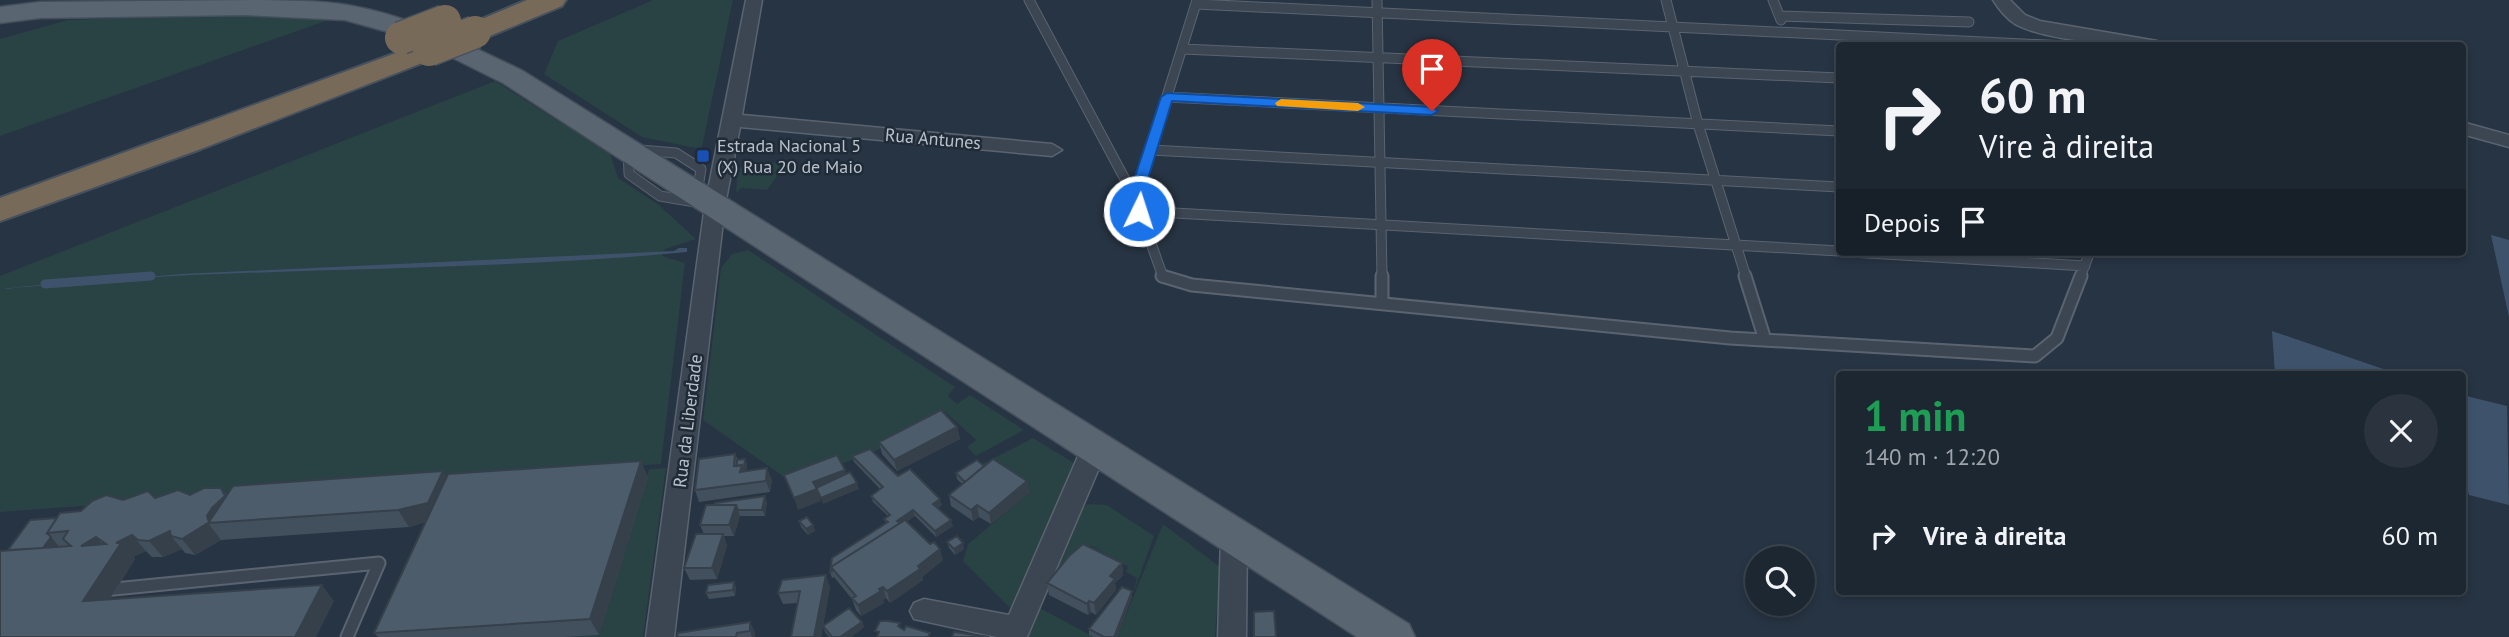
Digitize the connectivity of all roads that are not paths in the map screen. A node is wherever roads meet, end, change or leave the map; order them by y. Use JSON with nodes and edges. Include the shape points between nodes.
{"nodes":[{"id":1,"x":23,"y":0,"type":"edge"},
{"id":2,"x":499,"y":0,"type":"edge"},
{"id":3,"x":552,"y":0,"type":"edge"},
{"id":4,"x":754,"y":0,"type":"edge"},
{"id":5,"x":1030,"y":0,"type":"edge"},
{"id":6,"x":1377,"y":0,"type":"edge"},
{"id":7,"x":1666,"y":0,"type":"edge"},
{"id":8,"x":1773,"y":0,"type":"edge"},
{"id":9,"x":2001,"y":0,"type":"edge"},
{"id":10,"x":1197,"y":2,"type":"edge"},
{"id":11,"x":118,"y":10,"type":"junction"},
{"id":12,"x":1377,"y":13,"type":"junction"},
{"id":13,"x":0,"y":15,"type":"edge"},
{"id":14,"x":1780,"y":16,"type":"junction"},
{"id":15,"x":65,"y":17,"type":"junction"},
{"id":16,"x":1969,"y":22,"type":"dead end"},
{"id":17,"x":0,"y":23,"type":"edge"},
{"id":18,"x":1674,"y":27,"type":"junction"},
{"id":19,"x":1785,"y":33,"type":"junction"},
{"id":20,"x":0,"y":35,"type":"edge"},
{"id":21,"x":1980,"y":42,"type":"edge"},
{"id":22,"x":2133,"y":42,"type":"edge"},
{"id":23,"x":415,"y":44,"type":"junction"},
{"id":24,"x":1183,"y":49,"type":"junction"},
{"id":25,"x":1378,"y":57,"type":"junction"},
{"id":26,"x":1686,"y":71,"type":"junction"},
{"id":27,"x":1836,"y":78,"type":"edge"},
{"id":28,"x":1167,"y":97,"type":"junction"},
{"id":29,"x":1379,"y":108,"type":"junction"},
{"id":30,"x":731,"y":120,"type":"junction"},
{"id":31,"x":1698,"y":124,"type":"junction"},
{"id":32,"x":2466,"y":129,"type":"edge"},
{"id":33,"x":1836,"y":131,"type":"edge"},
{"id":34,"x":2509,"y":141,"type":"edge"},
{"id":35,"x":1052,"y":150,"type":"dead end"},
{"id":36,"x":1151,"y":150,"type":"junction"},
{"id":37,"x":1380,"y":162,"type":"junction"},
{"id":38,"x":1714,"y":180,"type":"junction"},
{"id":39,"x":0,"y":184,"type":"edge"},
{"id":40,"x":1836,"y":187,"type":"edge"},
{"id":41,"x":1135,"y":198,"type":"junction"},
{"id":42,"x":706,"y":199,"type":"junction"},
{"id":43,"x":0,"y":209,"type":"edge"},
{"id":44,"x":1139,"y":211,"type":"junction"},
{"id":45,"x":1381,"y":225,"type":"junction"},
{"id":46,"x":1735,"y":245,"type":"junction"},
{"id":47,"x":1836,"y":251,"type":"edge"},
{"id":48,"x":1923,"y":256,"type":"edge"},
{"id":49,"x":2088,"y":256,"type":"edge"},
{"id":50,"x":2085,"y":265,"type":"junction"},
{"id":51,"x":1382,"y":303,"type":"junction"},
{"id":52,"x":1766,"y":340,"type":"junction"},
{"id":53,"x":1096,"y":447,"type":"junction"},
{"id":54,"x":1234,"y":536,"type":"junction"},
{"id":55,"x":95,"y":591,"type":"edge"},
{"id":56,"x":924,"y":611,"type":"dead end"},
{"id":57,"x":346,"y":637,"type":"edge"},
{"id":58,"x":660,"y":637,"type":"edge"},
{"id":59,"x":1233,"y":637,"type":"edge"},
{"id":60,"x":1394,"y":637,"type":"edge"}],
"edges":[{"from":1,"to":11,"type":"main road","via":[[44,6]]},
{"from":2,"to":23,"type":"highway","bridge":true,"via":[[445,21]]},
{"from":3,"to":23,"type":"highway","bridge":true,"via":[[475,32]]},
{"from":4,"to":30,"type":"street","name":"Rua da Liberdade"},
{"from":5,"to":41,"type":"lane"},
{"from":6,"to":12,"type":"lane"},
{"from":7,"to":18,"type":"lane"},
{"from":8,"to":14,"type":"lane"},
{"from":9,"to":22,"type":"street","via":[[2019,19],[2036,26]]},
{"from":10,"to":12,"type":"lane"},
{"from":10,"to":24,"type":"lane"},
{"from":11,"to":13,"type":"main road"},
{"from":11,"to":15,"type":"main road"},
{"from":11,"to":42,"type":"main road","via":[[308,9],[400,24],[496,67]]},
{"from":12,"to":18,"type":"lane"},
{"from":12,"to":25,"type":"lane"},
{"from":14,"to":16,"type":"lane"},
{"from":14,"to":19,"type":"lane"},
{"from":15,"to":17,"type":"main road"},
{"from":15,"to":20,"type":"main road"},
{"from":18,"to":19,"type":"lane"},
{"from":18,"to":26,"type":"lane"},
{"from":19,"to":21,"type":"lane"},
{"from":23,"to":39,"type":"highway"},
{"from":23,"to":43,"type":"highway","via":[[223,129]]},
{"from":24,"to":25,"type":"lane"},
{"from":24,"to":28,"type":"lane"},
{"from":25,"to":26,"type":"lane"},
{"from":25,"to":29,"type":"lane"},
{"from":26,"to":27,"type":"lane"},
{"from":26,"to":31,"type":"lane"},
{"from":28,"to":29,"type":"lane"},
{"from":28,"to":36,"type":"lane"},
{"from":29,"to":31,"type":"lane"},
{"from":29,"to":37,"type":"lane"},
{"from":30,"to":35,"type":"street","name":"Rua Antunes"},
{"from":30,"to":42,"type":"street","name":"Rua da Liberdade"},
{"from":31,"to":33,"type":"lane"},
{"from":31,"to":38,"type":"lane"},
{"from":32,"to":34,"type":"street"},
{"from":36,"to":37,"type":"lane"},
{"from":36,"to":41,"type":"lane"},
{"from":37,"to":38,"type":"lane"},
{"from":37,"to":45,"type":"lane"},
{"from":38,"to":40,"type":"lane"},
{"from":38,"to":46,"type":"lane"},
{"from":41,"to":44,"type":"lane"},
{"from":42,"to":53,"type":"main road"},
{"from":42,"to":58,"type":"street","name":"Rua da Liberdade"},
{"from":44,"to":45,"type":"lane"},
{"from":44,"to":51,"type":"lane","via":[[1163,278],[1192,285]]},
{"from":45,"to":46,"type":"lane"},
{"from":45,"to":51,"type":"lane"},
{"from":46,"to":47,"type":"lane"},
{"from":46,"to":52,"type":"lane"},
{"from":48,"to":50,"type":"lane"},
{"from":49,"to":50,"type":"lane"},
{"from":50,"to":52,"type":"lane","via":[[2057,338],[2035,356]]},
{"from":51,"to":52,"type":"lane"},
{"from":53,"to":54,"type":"main road"},
{"from":53,"to":56,"type":"street","via":[[1017,629]]},
{"from":54,"to":59,"type":"street"},
{"from":54,"to":60,"type":"main road"},
{"from":55,"to":57,"type":"lane","via":[[379,564]]}]}
